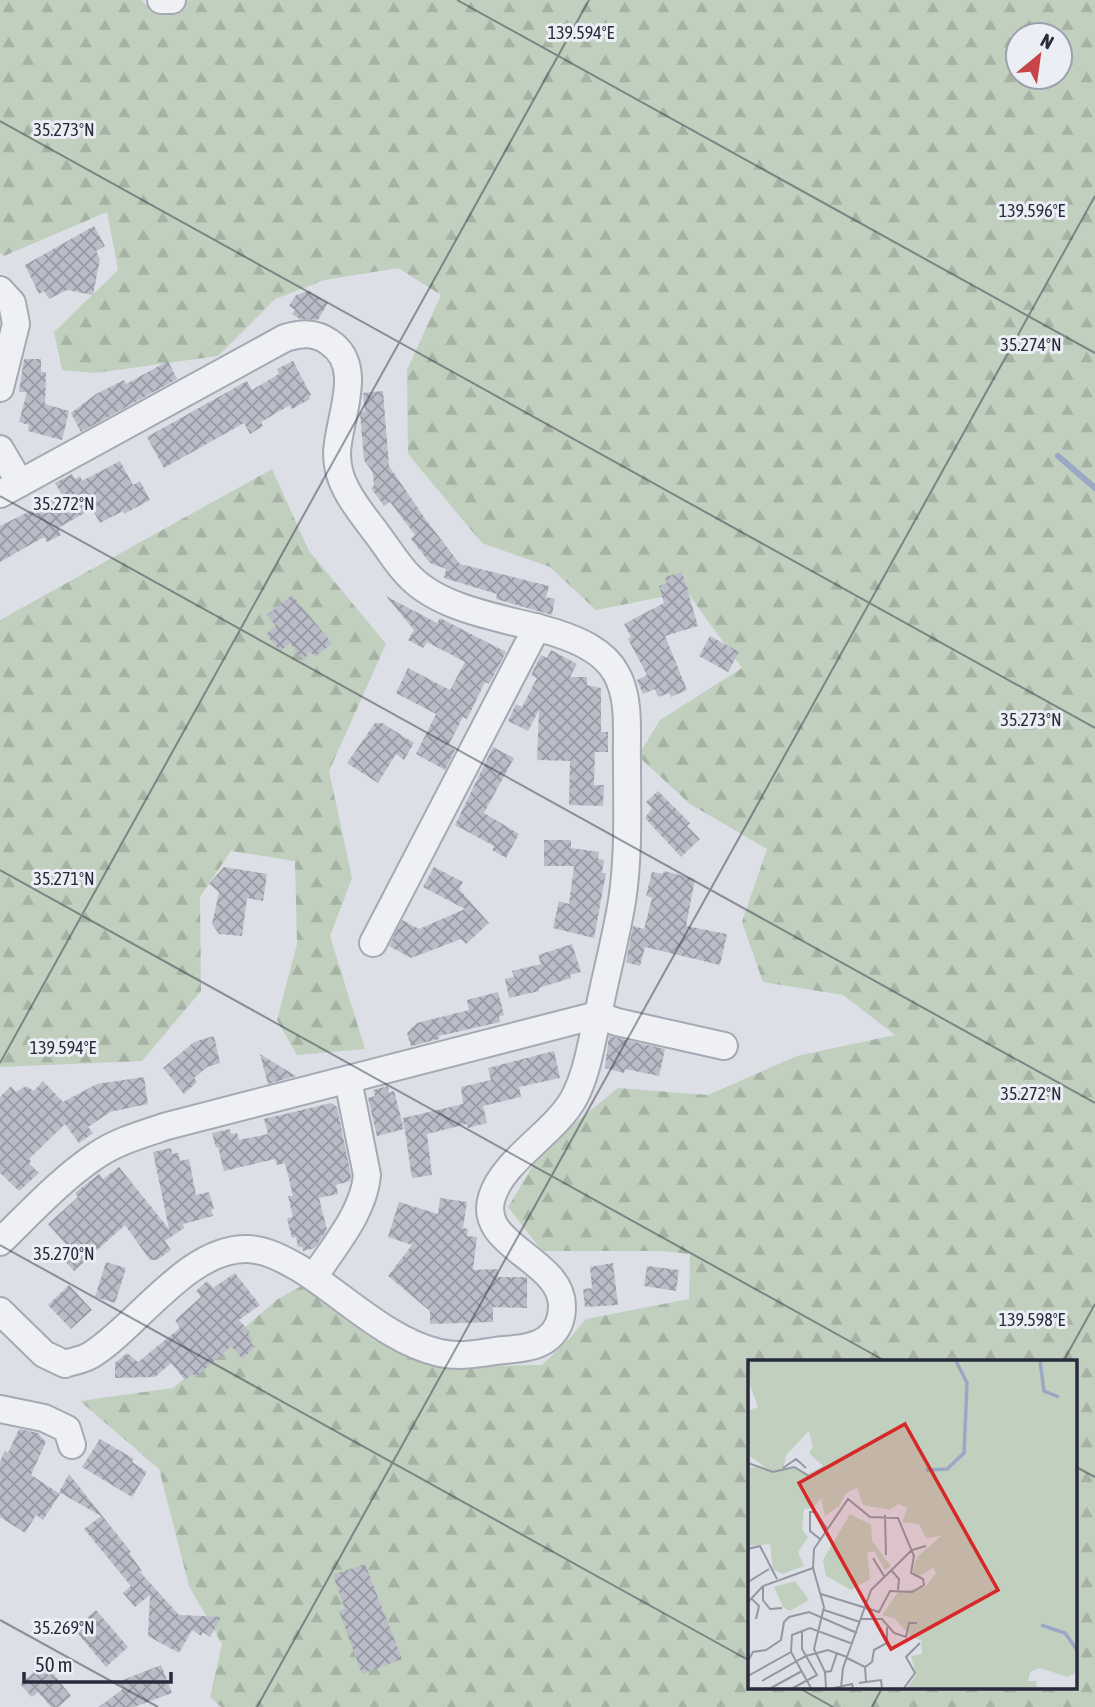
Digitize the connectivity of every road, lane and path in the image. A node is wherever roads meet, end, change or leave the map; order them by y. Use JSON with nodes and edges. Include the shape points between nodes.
{"nodes":[{"id":1,"x":161,"y":0,"type":"edge"},
{"id":2,"x":172,"y":0,"type":"edge"},
{"id":3,"x":0,"y":290,"type":"edge"},
{"id":4,"x":0,"y":388,"type":"edge"},
{"id":5,"x":0,"y":449,"type":"edge"},
{"id":6,"x":10,"y":489,"type":"edge"},
{"id":7,"x":537,"y":627,"type":"junction"},
{"id":8,"x":373,"y":943,"type":"dead end"},
{"id":9,"x":597,"y":1015,"type":"junction"},
{"id":10,"x":724,"y":1046,"type":"dead end"},
{"id":11,"x":348,"y":1080,"type":"junction"},
{"id":12,"x":0,"y":1242,"type":"edge"},
{"id":13,"x":314,"y":1277,"type":"junction"},
{"id":14,"x":0,"y":1311,"type":"edge"},
{"id":15,"x":0,"y":1409,"type":"edge"},
{"id":16,"x":72,"y":1446,"type":"dead end"}],
"edges":[{"from":1,"to":2,"type":"street"},
{"from":3,"to":4,"type":"street","via":[[12,303],[16,324]]},
{"from":5,"to":6,"type":"street"},
{"from":6,"to":7,"type":"street","via":[[285,338],[320,336],[337,347],[347,364],[337,457],[340,477],[410,578],[450,603]]},
{"from":7,"to":8,"type":"street"},
{"from":7,"to":9,"type":"street","via":[[575,639],[598,653],[616,672],[626,704],[627,848],[622,902]]},
{"from":9,"to":10,"type":"street"},
{"from":9,"to":11,"type":"street"},
{"from":9,"to":13,"type":"street","via":[[576,1094],[565,1112],[504,1175],[492,1196],[490,1214],[496,1229],[550,1276],[562,1296],[562,1318],[552,1335],[538,1345],[443,1354],[399,1337]]},
{"from":11,"to":12,"type":"street","via":[[131,1137],[98,1154],[60,1184]]},
{"from":11,"to":13,"type":"street","via":[[365,1190]]},
{"from":13,"to":14,"type":"street","via":[[275,1254],[248,1249],[223,1252],[199,1263],[89,1357],[65,1364],[44,1354]]},
{"from":15,"to":16,"type":"street","via":[[44,1418],[67,1429]]}]}
